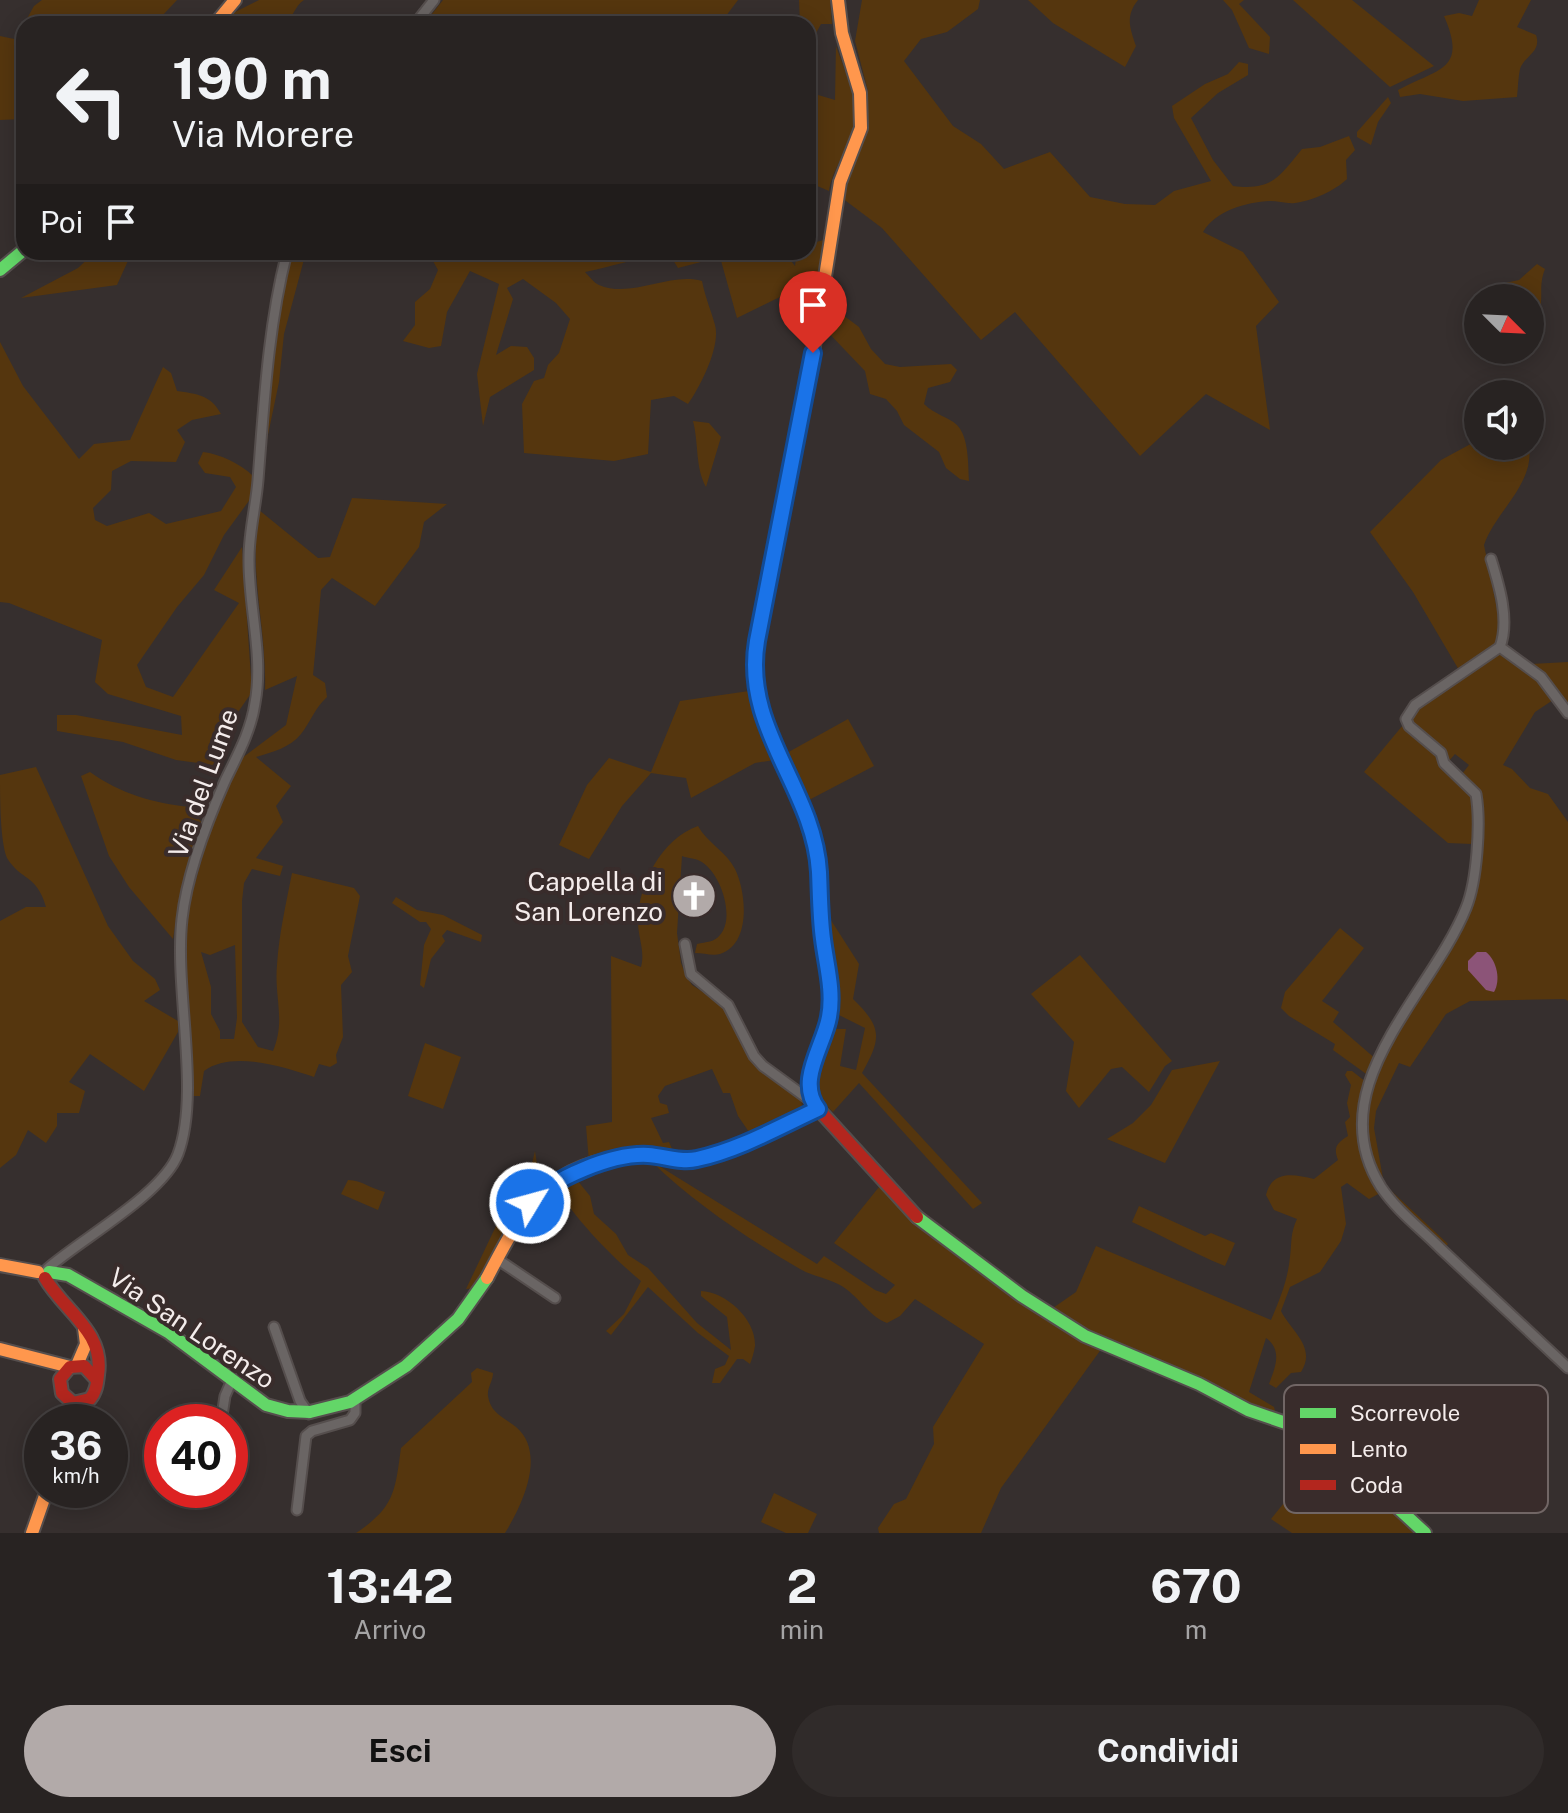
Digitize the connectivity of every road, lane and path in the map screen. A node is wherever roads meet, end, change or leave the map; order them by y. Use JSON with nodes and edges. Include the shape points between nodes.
{"nodes":[{"id":1,"x":235,"y":0,"type":"edge"},
{"id":2,"x":434,"y":0,"type":"edge"},
{"id":3,"x":838,"y":0,"type":"edge"},
{"id":4,"x":222,"y":16,"type":"edge"},
{"id":5,"x":421,"y":16,"type":"edge"},
{"id":6,"x":16,"y":257,"type":"edge"},
{"id":7,"x":286,"y":260,"type":"edge"},
{"id":8,"x":0,"y":270,"type":"edge"},
{"id":9,"x":1491,"y":559,"type":"dead end"},
{"id":10,"x":1500,"y":647,"type":"junction"},
{"id":11,"x":1568,"y":713,"type":"edge"},
{"id":12,"x":685,"y":944,"type":"dead end"},
{"id":13,"x":814,"y":1105,"type":"junction"},
{"id":14,"x":497,"y":1259,"type":"junction"},
{"id":15,"x":0,"y":1265,"type":"edge"},
{"id":16,"x":45,"y":1273,"type":"junction"},
{"id":17,"x":555,"y":1298,"type":"dead end"},
{"id":18,"x":83,"y":1325,"type":"junction"},
{"id":19,"x":274,"y":1327,"type":"dead end"},
{"id":20,"x":0,"y":1349,"type":"edge"},
{"id":21,"x":25,"y":1356,"type":"junction"},
{"id":22,"x":74,"y":1366,"type":"junction"},
{"id":23,"x":1568,"y":1368,"type":"edge"},
{"id":24,"x":97,"y":1380,"type":"junction"},
{"id":25,"x":232,"y":1380,"type":"junction"},
{"id":26,"x":59,"y":1385,"type":"junction"},
{"id":27,"x":68,"y":1400,"type":"junction"},
{"id":28,"x":355,"y":1401,"type":"junction"},
{"id":29,"x":85,"y":1402,"type":"joint"},
{"id":30,"x":69,"y":1404,"type":"edge"},
{"id":31,"x":224,"y":1404,"type":"edge"},
{"id":32,"x":309,"y":1414,"type":"junction"},
{"id":33,"x":1284,"y":1422,"type":"edge"},
{"id":34,"x":41,"y":1508,"type":"edge"},
{"id":35,"x":297,"y":1510,"type":"dead end"},
{"id":36,"x":1403,"y":1513,"type":"edge"},
{"id":37,"x":32,"y":1533,"type":"edge"},
{"id":38,"x":1425,"y":1533,"type":"edge"}],
"edges":[{"from":1,"to":4,"type":"street"},
{"from":2,"to":5,"type":"street"},
{"from":3,"to":13,"type":"street","via":[[860,93],[861,128],[840,182],[805,402],[754,661],[757,700],[812,828],[818,859],[831,993],[829,1019],[810,1077]]},
{"from":6,"to":8,"type":"street"},
{"from":7,"to":16,"type":"street","name":"Via del Lume","via":[[270,347],[251,523],[256,702],[202,840],[182,914],[179,964],[186,1061],[185,1119],[178,1153],[135,1203],[70,1248]]},
{"from":9,"to":10,"type":"street","via":[[1502,611]]},
{"from":10,"to":11,"type":"street","via":[[1541,677]]},
{"from":10,"to":23,"type":"street","via":[[1415,705],[1406,719],[1476,794],[1473,883],[1457,927],[1413,996],[1370,1081],[1361,1128],[1368,1162],[1391,1200]]},
{"from":12,"to":13,"type":"street","via":[[691,974],[728,1005],[754,1056]]},
{"from":13,"to":14,"type":"street","name":"Via San Lorenzo","via":[[743,1143],[701,1158],[629,1157],[556,1181],[530,1203]]},
{"from":13,"to":33,"type":"street","via":[[927,1227],[1022,1296],[1092,1339]]},
{"from":14,"to":17,"type":"street"},
{"from":14,"to":28,"type":"street","name":"Via San Lorenzo","via":[[477,1295],[445,1333]]},
{"from":15,"to":16,"type":"street","name":"Via San Lorenzo"},
{"from":16,"to":18,"type":"street","via":[[55,1295]]},
{"from":16,"to":25,"type":"street","name":"Via San Lorenzo","via":[[64,1274],[110,1297]]},
{"from":18,"to":22,"type":"street","via":[[86,1344]]},
{"from":18,"to":24,"type":"street","via":[[102,1355]]},
{"from":19,"to":32,"type":"street"},
{"from":20,"to":21,"type":"street"},
{"from":21,"to":22,"type":"street"},
{"from":21,"to":26,"type":"street"},
{"from":22,"to":24,"type":"street","via":[[90,1369]]},
{"from":22,"to":26,"type":"street","via":[[62,1374]]},
{"from":24,"to":29,"type":"street","via":[[94,1396]]},
{"from":25,"to":31,"type":"street"},
{"from":25,"to":32,"type":"street","name":"Via San Lorenzo","via":[[266,1405]]},
{"from":26,"to":27,"type":"street"},
{"from":27,"to":29,"type":"street"},
{"from":27,"to":30,"type":"street"},
{"from":28,"to":32,"type":"street","name":"Via San Lorenzo"},
{"from":28,"to":35,"type":"street","via":[[350,1420],[306,1436]]},
{"from":34,"to":37,"type":"street"},
{"from":36,"to":38,"type":"street"}]}
